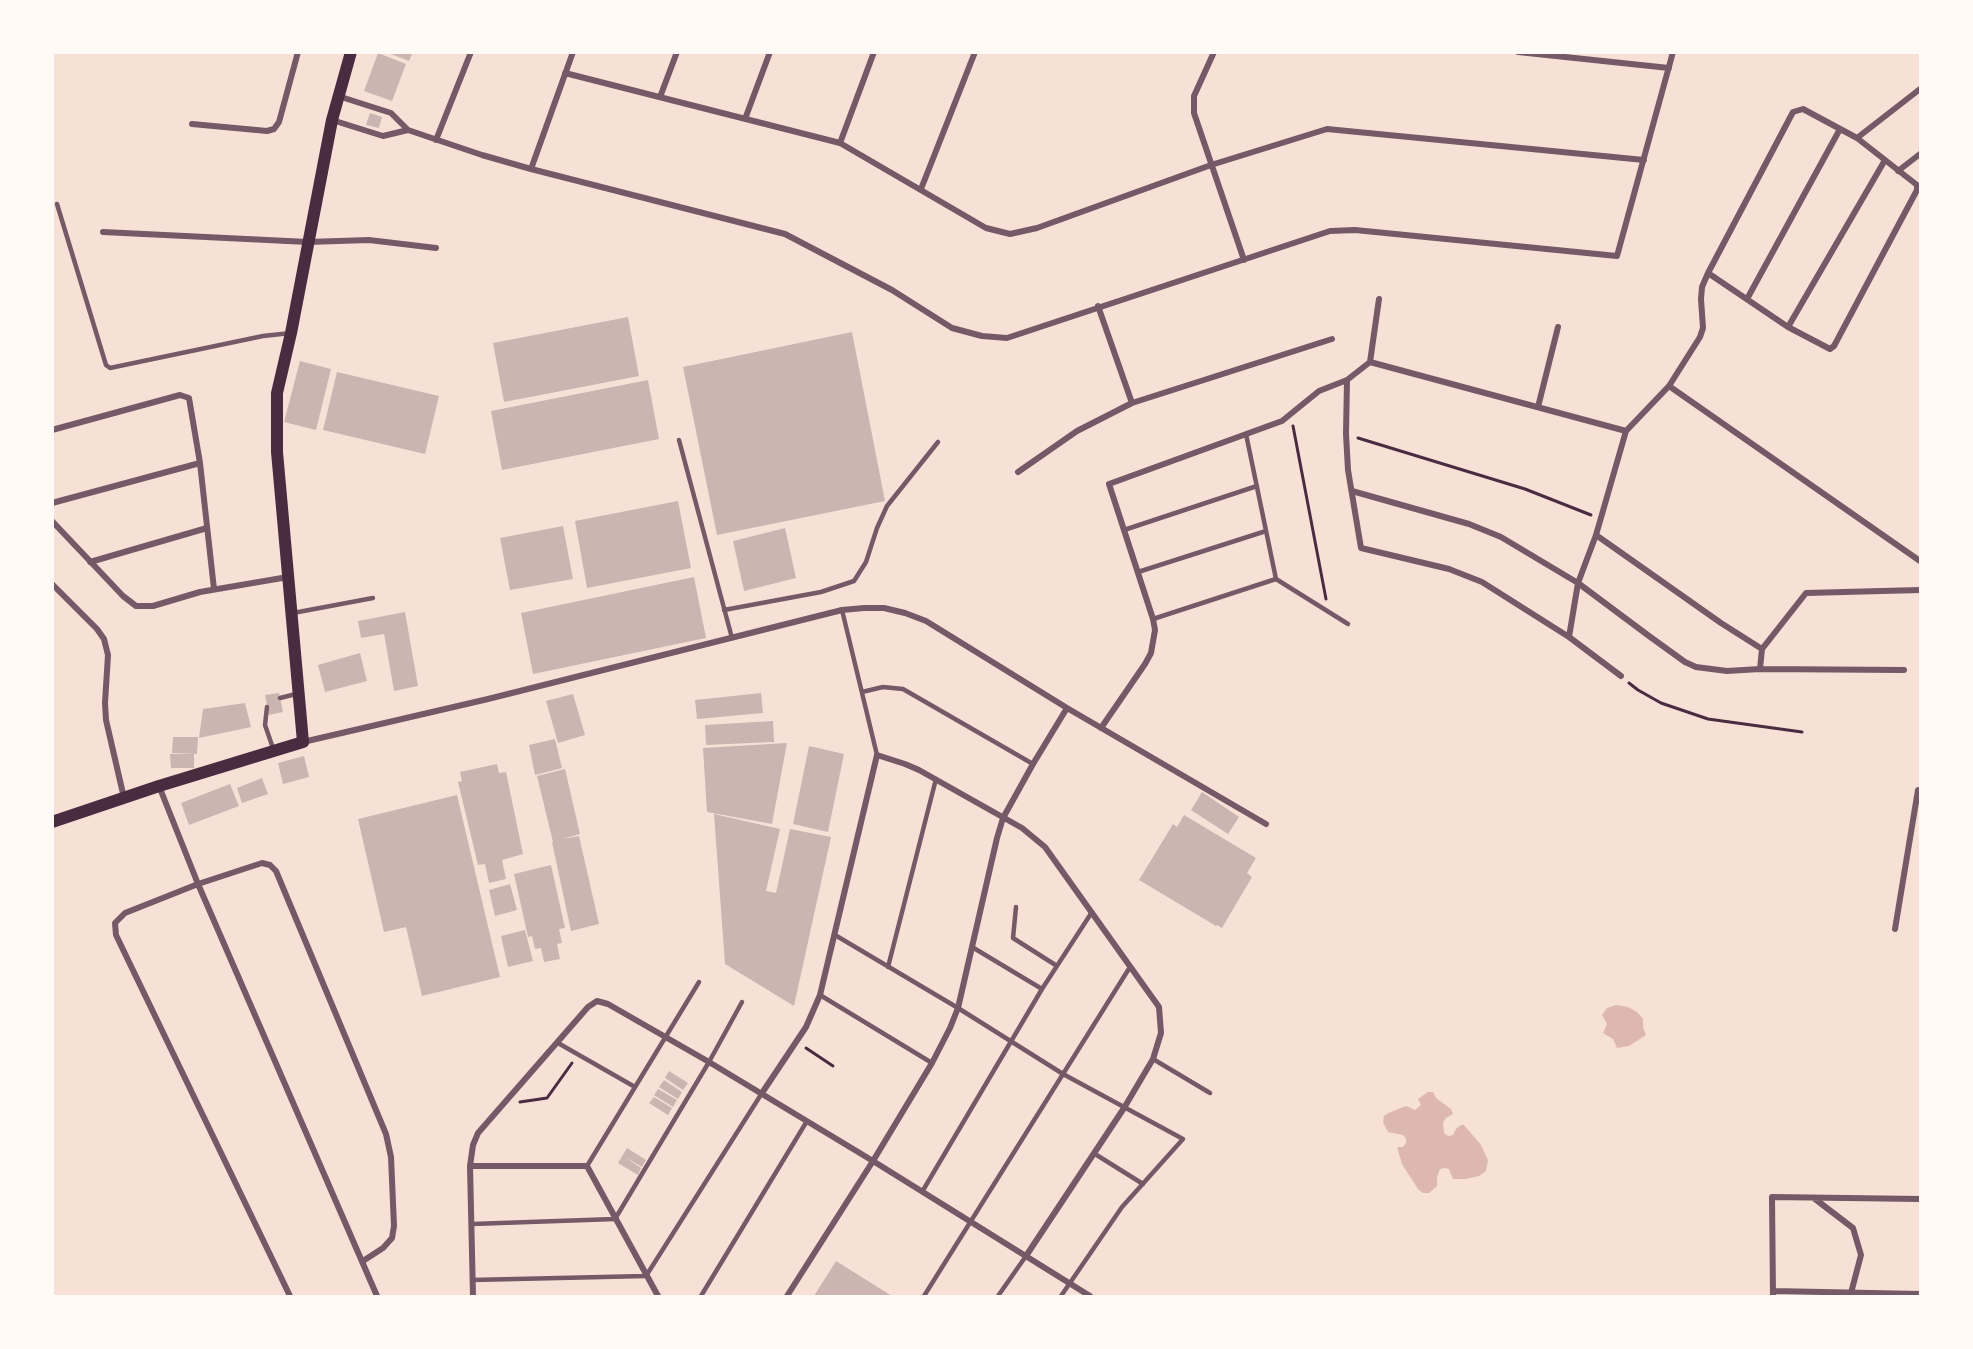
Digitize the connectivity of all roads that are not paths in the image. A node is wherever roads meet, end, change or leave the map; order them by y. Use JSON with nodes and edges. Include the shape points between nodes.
{"nodes":[{"id":1,"x":298,"y":52,"type":"edge"},
{"id":2,"x":351,"y":52,"type":"edge"},
{"id":3,"x":471,"y":52,"type":"edge"},
{"id":4,"x":573,"y":52,"type":"edge"},
{"id":5,"x":677,"y":52,"type":"edge"},
{"id":6,"x":770,"y":52,"type":"edge"},
{"id":7,"x":874,"y":52,"type":"edge"},
{"id":8,"x":975,"y":52,"type":"edge"},
{"id":9,"x":1214,"y":52,"type":"edge"},
{"id":10,"x":1518,"y":52,"type":"edge"},
{"id":11,"x":1673,"y":52,"type":"edge"},
{"id":12,"x":1668,"y":68,"type":"junction"},
{"id":13,"x":565,"y":73,"type":"junction"},
{"id":14,"x":1920,"y":89,"type":"edge"},
{"id":15,"x":338,"y":96,"type":"junction"},
{"id":16,"x":660,"y":97,"type":"junction"},
{"id":17,"x":744,"y":119,"type":"junction"},
{"id":18,"x":332,"y":120,"type":"junction"},
{"id":19,"x":192,"y":124,"type":"dead end"},
{"id":20,"x":1840,"y":129,"type":"junction"},
{"id":21,"x":408,"y":130,"type":"junction"},
{"id":22,"x":1857,"y":138,"type":"junction"},
{"id":23,"x":436,"y":140,"type":"junction"},
{"id":24,"x":840,"y":143,"type":"junction"},
{"id":25,"x":1920,"y":154,"type":"edge"},
{"id":26,"x":1644,"y":160,"type":"junction"},
{"id":27,"x":1885,"y":160,"type":"junction"},
{"id":28,"x":1211,"y":165,"type":"junction"},
{"id":29,"x":531,"y":169,"type":"junction"},
{"id":30,"x":1898,"y":171,"type":"junction"},
{"id":31,"x":921,"y":189,"type":"junction"},
{"id":32,"x":57,"y":204,"type":"dead end"},
{"id":33,"x":103,"y":232,"type":"dead end"},
{"id":34,"x":308,"y":242,"type":"junction"},
{"id":35,"x":436,"y":248,"type":"dead end"},
{"id":36,"x":1244,"y":260,"type":"junction"},
{"id":37,"x":1708,"y":273,"type":"junction"},
{"id":38,"x":1379,"y":299,"type":"dead end"},
{"id":39,"x":1747,"y":299,"type":"junction"},
{"id":40,"x":1098,"y":306,"type":"junction"},
{"id":41,"x":1558,"y":327,"type":"dead end"},
{"id":42,"x":1788,"y":327,"type":"junction"},
{"id":43,"x":291,"y":333,"type":"junction"},
{"id":44,"x":1332,"y":339,"type":"dead end"},
{"id":45,"x":1370,"y":362,"type":"junction"},
{"id":46,"x":1347,"y":380,"type":"junction"},
{"id":47,"x":1669,"y":386,"type":"junction"},
{"id":48,"x":1131,"y":403,"type":"junction"},
{"id":49,"x":1538,"y":407,"type":"junction"},
{"id":50,"x":52,"y":430,"type":"edge"},
{"id":51,"x":1626,"y":431,"type":"junction"},
{"id":52,"x":1246,"y":434,"type":"junction"},
{"id":53,"x":679,"y":440,"type":"dead end"},
{"id":54,"x":938,"y":442,"type":"dead end"},
{"id":55,"x":200,"y":463,"type":"junction"},
{"id":56,"x":1018,"y":472,"type":"dead end"},
{"id":57,"x":1257,"y":486,"type":"junction"},
{"id":58,"x":1352,"y":491,"type":"junction"},
{"id":59,"x":52,"y":503,"type":"edge"},
{"id":60,"x":52,"y":521,"type":"edge"},
{"id":61,"x":207,"y":528,"type":"junction"},
{"id":62,"x":1124,"y":530,"type":"junction"},
{"id":63,"x":1266,"y":531,"type":"junction"},
{"id":64,"x":1596,"y":535,"type":"junction"},
{"id":65,"x":1920,"y":561,"type":"edge"},
{"id":66,"x":90,"y":562,"type":"junction"},
{"id":67,"x":1138,"y":572,"type":"junction"},
{"id":68,"x":288,"y":577,"type":"junction"},
{"id":69,"x":1276,"y":579,"type":"junction"},
{"id":70,"x":1578,"y":583,"type":"junction"},
{"id":71,"x":52,"y":584,"type":"edge"},
{"id":72,"x":214,"y":589,"type":"junction"},
{"id":73,"x":1920,"y":590,"type":"edge"},
{"id":74,"x":373,"y":598,"type":"dead end"},
{"id":75,"x":724,"y":610,"type":"junction"},
{"id":76,"x":842,"y":610,"type":"junction"},
{"id":77,"x":292,"y":613,"type":"junction"},
{"id":78,"x":1153,"y":619,"type":"junction"},
{"id":79,"x":1348,"y":624,"type":"dead end"},
{"id":80,"x":1569,"y":637,"type":"junction"},
{"id":81,"x":732,"y":638,"type":"junction"},
{"id":82,"x":1762,"y":649,"type":"junction"},
{"id":83,"x":1760,"y":669,"type":"junction"},
{"id":84,"x":1904,"y":670,"type":"dead end"},
{"id":85,"x":1621,"y":676,"type":"road end"},
{"id":86,"x":862,"y":692,"type":"junction"},
{"id":87,"x":299,"y":693,"type":"junction"},
{"id":88,"x":280,"y":698,"type":"dead end"},
{"id":89,"x":267,"y":707,"type":"dead end"},
{"id":90,"x":1066,"y":708,"type":"junction"},
{"id":91,"x":1101,"y":728,"type":"junction"},
{"id":92,"x":303,"y":742,"type":"junction"},
{"id":93,"x":274,"y":751,"type":"junction"},
{"id":94,"x":877,"y":755,"type":"junction"},
{"id":95,"x":1033,"y":764,"type":"junction"},
{"id":96,"x":936,"y":779,"type":"junction"},
{"id":97,"x":159,"y":786,"type":"junction"},
{"id":98,"x":1920,"y":790,"type":"edge"},
{"id":99,"x":124,"y":798,"type":"junction"},
{"id":100,"x":1004,"y":818,"type":"junction"},
{"id":101,"x":52,"y":822,"type":"edge"},
{"id":102,"x":1266,"y":824,"type":"dead end"},
{"id":103,"x":198,"y":884,"type":"junction"},
{"id":104,"x":1016,"y":908,"type":"dead end"},
{"id":105,"x":1092,"y":912,"type":"junction"},
{"id":106,"x":1895,"y":929,"type":"dead end"},
{"id":107,"x":835,"y":935,"type":"junction"},
{"id":108,"x":972,"y":947,"type":"junction"},
{"id":109,"x":1057,"y":966,"type":"junction"},
{"id":110,"x":888,"y":967,"type":"junction"},
{"id":111,"x":1130,"y":967,"type":"junction"},
{"id":112,"x":699,"y":982,"type":"dead end"},
{"id":113,"x":1042,"y":989,"type":"junction"},
{"id":114,"x":820,"y":995,"type":"junction"},
{"id":115,"x":742,"y":1002,"type":"dead end"},
{"id":116,"x":958,"y":1008,"type":"junction"},
{"id":117,"x":666,"y":1036,"type":"junction"},
{"id":118,"x":1011,"y":1041,"type":"junction"},
{"id":119,"x":558,"y":1043,"type":"junction"},
{"id":120,"x":1153,"y":1059,"type":"junction"},
{"id":121,"x":709,"y":1062,"type":"junction"},
{"id":122,"x":932,"y":1063,"type":"junction"},
{"id":123,"x":1062,"y":1074,"type":"junction"},
{"id":124,"x":635,"y":1087,"type":"junction"},
{"id":125,"x":1210,"y":1092,"type":"dead end"},
{"id":126,"x":762,"y":1093,"type":"junction"},
{"id":127,"x":1124,"y":1108,"type":"junction"},
{"id":128,"x":807,"y":1121,"type":"junction"},
{"id":129,"x":1095,"y":1154,"type":"junction"},
{"id":130,"x":873,"y":1161,"type":"junction"},
{"id":131,"x":470,"y":1166,"type":"junction"},
{"id":132,"x":587,"y":1166,"type":"junction"},
{"id":133,"x":1143,"y":1184,"type":"junction"},
{"id":134,"x":922,"y":1192,"type":"junction"},
{"id":135,"x":1815,"y":1198,"type":"junction"},
{"id":136,"x":1920,"y":1199,"type":"edge"},
{"id":137,"x":615,"y":1219,"type":"junction"},
{"id":138,"x":969,"y":1222,"type":"junction"},
{"id":139,"x":472,"y":1224,"type":"junction"},
{"id":140,"x":1026,"y":1256,"type":"junction"},
{"id":141,"x":363,"y":1261,"type":"junction"},
{"id":142,"x":646,"y":1276,"type":"junction"},
{"id":143,"x":472,"y":1280,"type":"junction"},
{"id":144,"x":1069,"y":1284,"type":"junction"},
{"id":145,"x":1851,"y":1293,"type":"junction"},
{"id":146,"x":1773,"y":1294,"type":"edge"},
{"id":147,"x":1920,"y":1294,"type":"edge"},
{"id":148,"x":290,"y":1296,"type":"edge"},
{"id":149,"x":377,"y":1296,"type":"edge"},
{"id":150,"x":473,"y":1296,"type":"edge"},
{"id":151,"x":658,"y":1296,"type":"edge"},
{"id":152,"x":701,"y":1296,"type":"edge"},
{"id":153,"x":787,"y":1296,"type":"edge"},
{"id":154,"x":924,"y":1296,"type":"edge"},
{"id":155,"x":998,"y":1296,"type":"edge"},
{"id":156,"x":1061,"y":1296,"type":"edge"},
{"id":157,"x":1089,"y":1296,"type":"edge"}],
"edges":[{"from":1,"to":19,"type":"street","via":[[274,129]]},
{"from":2,"to":15,"type":"main road"},
{"from":3,"to":23,"type":"street"},
{"from":4,"to":13,"type":"street"},
{"from":5,"to":16,"type":"street"},
{"from":6,"to":17,"type":"street"},
{"from":7,"to":24,"type":"street"},
{"from":8,"to":31,"type":"street"},
{"from":9,"to":28,"type":"street","via":[[1194,96],[1194,113]]},
{"from":10,"to":12,"type":"street"},
{"from":11,"to":12,"type":"street"},
{"from":12,"to":26,"type":"street"},
{"from":13,"to":16,"type":"street"},
{"from":13,"to":29,"type":"street"},
{"from":14,"to":22,"type":"street"},
{"from":15,"to":18,"type":"main road"},
{"from":15,"to":21,"type":"street","via":[[391,112]]},
{"from":16,"to":17,"type":"street"},
{"from":17,"to":24,"type":"street"},
{"from":18,"to":21,"type":"street","via":[[383,136]]},
{"from":18,"to":34,"type":"main road"},
{"from":20,"to":22,"type":"street"},
{"from":20,"to":37,"type":"street","via":[[1803,109],[1793,112]]},
{"from":20,"to":39,"type":"street"},
{"from":21,"to":23,"type":"street"},
{"from":22,"to":27,"type":"street"},
{"from":23,"to":29,"type":"street"},
{"from":24,"to":31,"type":"street"},
{"from":25,"to":30,"type":"street"},
{"from":26,"to":28,"type":"street","via":[[1327,129]]},
{"from":26,"to":36,"type":"street","via":[[1617,256],[1355,230],[1330,231]]},
{"from":27,"to":30,"type":"street"},
{"from":27,"to":42,"type":"street"},
{"from":28,"to":31,"type":"street","via":[[1037,228],[1010,234],[986,228]]},
{"from":28,"to":36,"type":"street"},
{"from":29,"to":40,"type":"street","via":[[785,234],[952,328],[982,336],[1007,338]]},
{"from":30,"to":42,"type":"street","via":[[1917,185],[1917,190],[1834,346],[1827,348]]},
{"from":32,"to":43,"type":"lane","via":[[110,368]]},
{"from":33,"to":34,"type":"street"},
{"from":34,"to":35,"type":"street","via":[[369,240]]},
{"from":34,"to":43,"type":"main road"},
{"from":36,"to":40,"type":"street"},
{"from":37,"to":39,"type":"street"},
{"from":37,"to":47,"type":"street","via":[[1702,287],[1700,337]]},
{"from":38,"to":45,"type":"street"},
{"from":39,"to":42,"type":"street"},
{"from":40,"to":48,"type":"street"},
{"from":41,"to":49,"type":"street"},
{"from":43,"to":68,"type":"main road","via":[[277,393],[277,452]]},
{"from":44,"to":48,"type":"street"},
{"from":45,"to":46,"type":"street"},
{"from":45,"to":49,"type":"street"},
{"from":46,"to":52,"type":"street","via":[[1319,391],[1282,421]]},
{"from":46,"to":58,"type":"street","via":[[1346,434]]},
{"from":47,"to":51,"type":"street"},
{"from":47,"to":65,"type":"street"},
{"from":48,"to":56,"type":"street","via":[[1077,431]]},
{"from":49,"to":51,"type":"street"},
{"from":50,"to":55,"type":"street","via":[[180,394],[189,398]]},
{"from":51,"to":64,"type":"street"},
{"from":52,"to":57,"type":"lane"},
{"from":52,"to":62,"type":"street","via":[[1109,484]]},
{"from":53,"to":75,"type":"lane"},
{"from":54,"to":75,"type":"lane","via":[[887,506],[866,562],[854,581],[820,592]]},
{"from":55,"to":59,"type":"street"},
{"from":55,"to":61,"type":"street"},
{"from":57,"to":62,"type":"lane"},
{"from":57,"to":63,"type":"lane"},
{"from":58,"to":70,"type":"street","via":[[1485,530]]},
{"from":58,"to":80,"type":"street","via":[[1361,548],[1449,569],[1482,582]]},
{"from":60,"to":66,"type":"street"},
{"from":61,"to":66,"type":"street"},
{"from":61,"to":72,"type":"street"},
{"from":62,"to":67,"type":"street"},
{"from":63,"to":67,"type":"lane"},
{"from":63,"to":69,"type":"lane"},
{"from":64,"to":70,"type":"street"},
{"from":64,"to":82,"type":"street"},
{"from":66,"to":72,"type":"street","via":[[136,606],[153,606]]},
{"from":67,"to":78,"type":"street"},
{"from":68,"to":72,"type":"street"},
{"from":68,"to":77,"type":"main road"},
{"from":69,"to":78,"type":"lane"},
{"from":69,"to":79,"type":"lane"},
{"from":70,"to":80,"type":"street"},
{"from":70,"to":83,"type":"street","via":[[1690,664],[1711,670]]},
{"from":71,"to":99,"type":"street","via":[[104,639],[108,655],[106,720]]},
{"from":73,"to":82,"type":"street","via":[[1806,593]]},
{"from":74,"to":77,"type":"lane"},
{"from":75,"to":81,"type":"lane"},
{"from":76,"to":81,"type":"street"},
{"from":76,"to":86,"type":"lane"},
{"from":76,"to":90,"type":"street","via":[[884,608],[926,621]]},
{"from":77,"to":87,"type":"main road"},
{"from":78,"to":91,"type":"street","via":[[1150,653]]},
{"from":80,"to":85,"type":"street"},
{"from":81,"to":92,"type":"street"},
{"from":82,"to":83,"type":"street"},
{"from":83,"to":84,"type":"street"},
{"from":86,"to":94,"type":"lane"},
{"from":86,"to":95,"type":"lane","via":[[883,687],[903,689]]},
{"from":87,"to":88,"type":"lane"},
{"from":87,"to":92,"type":"main road"},
{"from":89,"to":93,"type":"lane","via":[[265,725]]},
{"from":90,"to":91,"type":"street"},
{"from":90,"to":95,"type":"street"},
{"from":91,"to":102,"type":"street"},
{"from":92,"to":93,"type":"main road"},
{"from":93,"to":97,"type":"main road"},
{"from":94,"to":96,"type":"street"},
{"from":94,"to":107,"type":"street"},
{"from":95,"to":100,"type":"street"},
{"from":96,"to":100,"type":"street"},
{"from":96,"to":110,"type":"lane"},
{"from":97,"to":99,"type":"main road"},
{"from":97,"to":103,"type":"street"},
{"from":98,"to":106,"type":"street"},
{"from":99,"to":101,"type":"main road"},
{"from":100,"to":105,"type":"street","via":[[1045,847]]},
{"from":100,"to":108,"type":"street"},
{"from":103,"to":141,"type":"street"},
{"from":103,"to":141,"type":"street","via":[[261,863],[276,871],[386,1134],[391,1157],[392,1238]]},
{"from":103,"to":148,"type":"street","via":[[125,913],[115,923],[116,935]]},
{"from":104,"to":109,"type":"lane","via":[[1013,938]]},
{"from":105,"to":109,"type":"lane"},
{"from":105,"to":111,"type":"street"},
{"from":107,"to":110,"type":"lane"},
{"from":107,"to":114,"type":"street"},
{"from":108,"to":113,"type":"lane"},
{"from":108,"to":116,"type":"street"},
{"from":109,"to":113,"type":"lane"},
{"from":110,"to":116,"type":"lane"},
{"from":111,"to":120,"type":"street","via":[[1159,1007],[1161,1033]]},
{"from":111,"to":123,"type":"lane"},
{"from":112,"to":117,"type":"lane"},
{"from":113,"to":118,"type":"lane"},
{"from":114,"to":122,"type":"lane"},
{"from":114,"to":126,"type":"street","via":[[814,1013]]},
{"from":115,"to":121,"type":"lane"},
{"from":116,"to":118,"type":"lane"},
{"from":116,"to":122,"type":"street"},
{"from":117,"to":119,"type":"street","via":[[608,1004],[597,1002],[588,1007]]},
{"from":117,"to":121,"type":"street"},
{"from":117,"to":124,"type":"lane"},
{"from":118,"to":123,"type":"lane"},
{"from":118,"to":134,"type":"lane"},
{"from":119,"to":124,"type":"lane"},
{"from":119,"to":131,"type":"street","via":[[478,1133]]},
{"from":120,"to":125,"type":"lane"},
{"from":120,"to":127,"type":"street"},
{"from":121,"to":126,"type":"street"},
{"from":121,"to":137,"type":"lane"},
{"from":122,"to":130,"type":"street"},
{"from":123,"to":127,"type":"lane"},
{"from":123,"to":138,"type":"lane"},
{"from":124,"to":132,"type":"lane"},
{"from":126,"to":128,"type":"street"},
{"from":126,"to":142,"type":"lane"},
{"from":127,"to":129,"type":"street"},
{"from":127,"to":133,"type":"lane","via":[[1183,1139]]},
{"from":128,"to":130,"type":"street"},
{"from":128,"to":152,"type":"lane"},
{"from":129,"to":133,"type":"lane"},
{"from":129,"to":140,"type":"street"},
{"from":130,"to":134,"type":"street"},
{"from":130,"to":153,"type":"street"},
{"from":131,"to":132,"type":"street"},
{"from":131,"to":139,"type":"street"},
{"from":132,"to":137,"type":"street"},
{"from":133,"to":144,"type":"lane"},
{"from":134,"to":138,"type":"street"},
{"from":135,"to":136,"type":"street"},
{"from":135,"to":145,"type":"street","via":[[1852,1228],[1861,1255]]},
{"from":135,"to":146,"type":"street","via":[[1772,1197]]},
{"from":137,"to":139,"type":"lane"},
{"from":137,"to":142,"type":"street"},
{"from":138,"to":140,"type":"street"},
{"from":138,"to":154,"type":"lane"},
{"from":139,"to":143,"type":"street"},
{"from":140,"to":144,"type":"street"},
{"from":140,"to":155,"type":"lane"},
{"from":141,"to":149,"type":"street"},
{"from":142,"to":143,"type":"lane"},
{"from":142,"to":151,"type":"street"},
{"from":143,"to":150,"type":"street"},
{"from":144,"to":156,"type":"lane"},
{"from":144,"to":157,"type":"street"},
{"from":145,"to":146,"type":"street"},
{"from":145,"to":147,"type":"street"}]}
